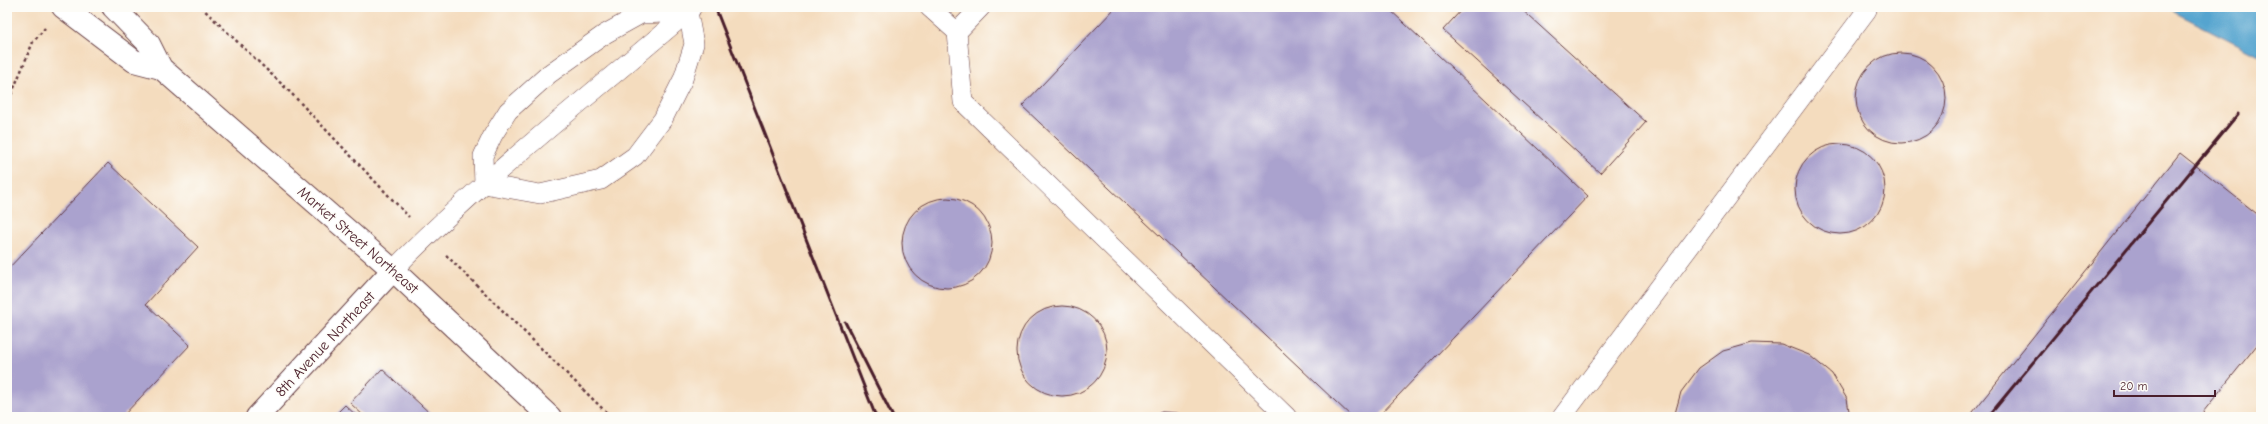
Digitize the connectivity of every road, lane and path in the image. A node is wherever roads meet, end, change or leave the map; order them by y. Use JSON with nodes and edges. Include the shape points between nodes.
{"nodes":[{"id":1,"x":63,"y":7,"type":"edge"},
{"id":2,"x":113,"y":7,"type":"edge"},
{"id":3,"x":202,"y":7,"type":"edge"},
{"id":4,"x":929,"y":7,"type":"edge"},
{"id":5,"x":981,"y":7,"type":"edge"},
{"id":6,"x":1863,"y":7,"type":"edge"},
{"id":7,"x":691,"y":9,"type":"edge"},
{"id":8,"x":47,"y":24,"type":"dead end"},
{"id":9,"x":957,"y":32,"type":"junction"},
{"id":10,"x":161,"y":68,"type":"junction"},
{"id":11,"x":7,"y":105,"type":"edge"},
{"id":12,"x":484,"y":184,"type":"junction"},
{"id":13,"x":427,"y":236,"type":"junction"},
{"id":14,"x":393,"y":270,"type":"junction"},
{"id":15,"x":257,"y":417,"type":"edge"},
{"id":16,"x":550,"y":417,"type":"edge"},
{"id":17,"x":611,"y":417,"type":"edge"},
{"id":18,"x":1287,"y":417,"type":"edge"},
{"id":19,"x":1562,"y":417,"type":"edge"}],
"edges":[{"from":1,"to":10,"type":"street","name":"Market Street Northeast","via":[[134,61]]},
{"from":2,"to":10,"type":"street","name":"Market Street Northeast","via":[[149,44]]},
{"from":3,"to":13,"type":"path","via":[[290,93]]},
{"from":4,"to":9,"type":"lane"},
{"from":5,"to":9,"type":"lane"},
{"from":6,"to":19,"type":"lane","via":[[1868,10]]},
{"from":7,"to":12,"type":"lane"},
{"from":7,"to":12,"type":"lane","via":[[641,14],[605,34],[549,74],[508,111],[493,135],[483,156]]},
{"from":7,"to":12,"type":"lane","via":[[694,44],[683,79],[663,119],[635,156],[600,180],[540,194]]},
{"from":8,"to":11,"type":"path","via":[[33,42]]},
{"from":9,"to":18,"type":"lane","via":[[963,102]]},
{"from":10,"to":14,"type":"street","name":"Market Street Northeast"},
{"from":12,"to":13,"type":"lane"},
{"from":13,"to":14,"type":"lane"},
{"from":13,"to":17,"type":"path"},
{"from":14,"to":15,"type":"street","name":"8th Avenue Northeast"},
{"from":14,"to":16,"type":"street","name":"Market Street Northeast"}]}
